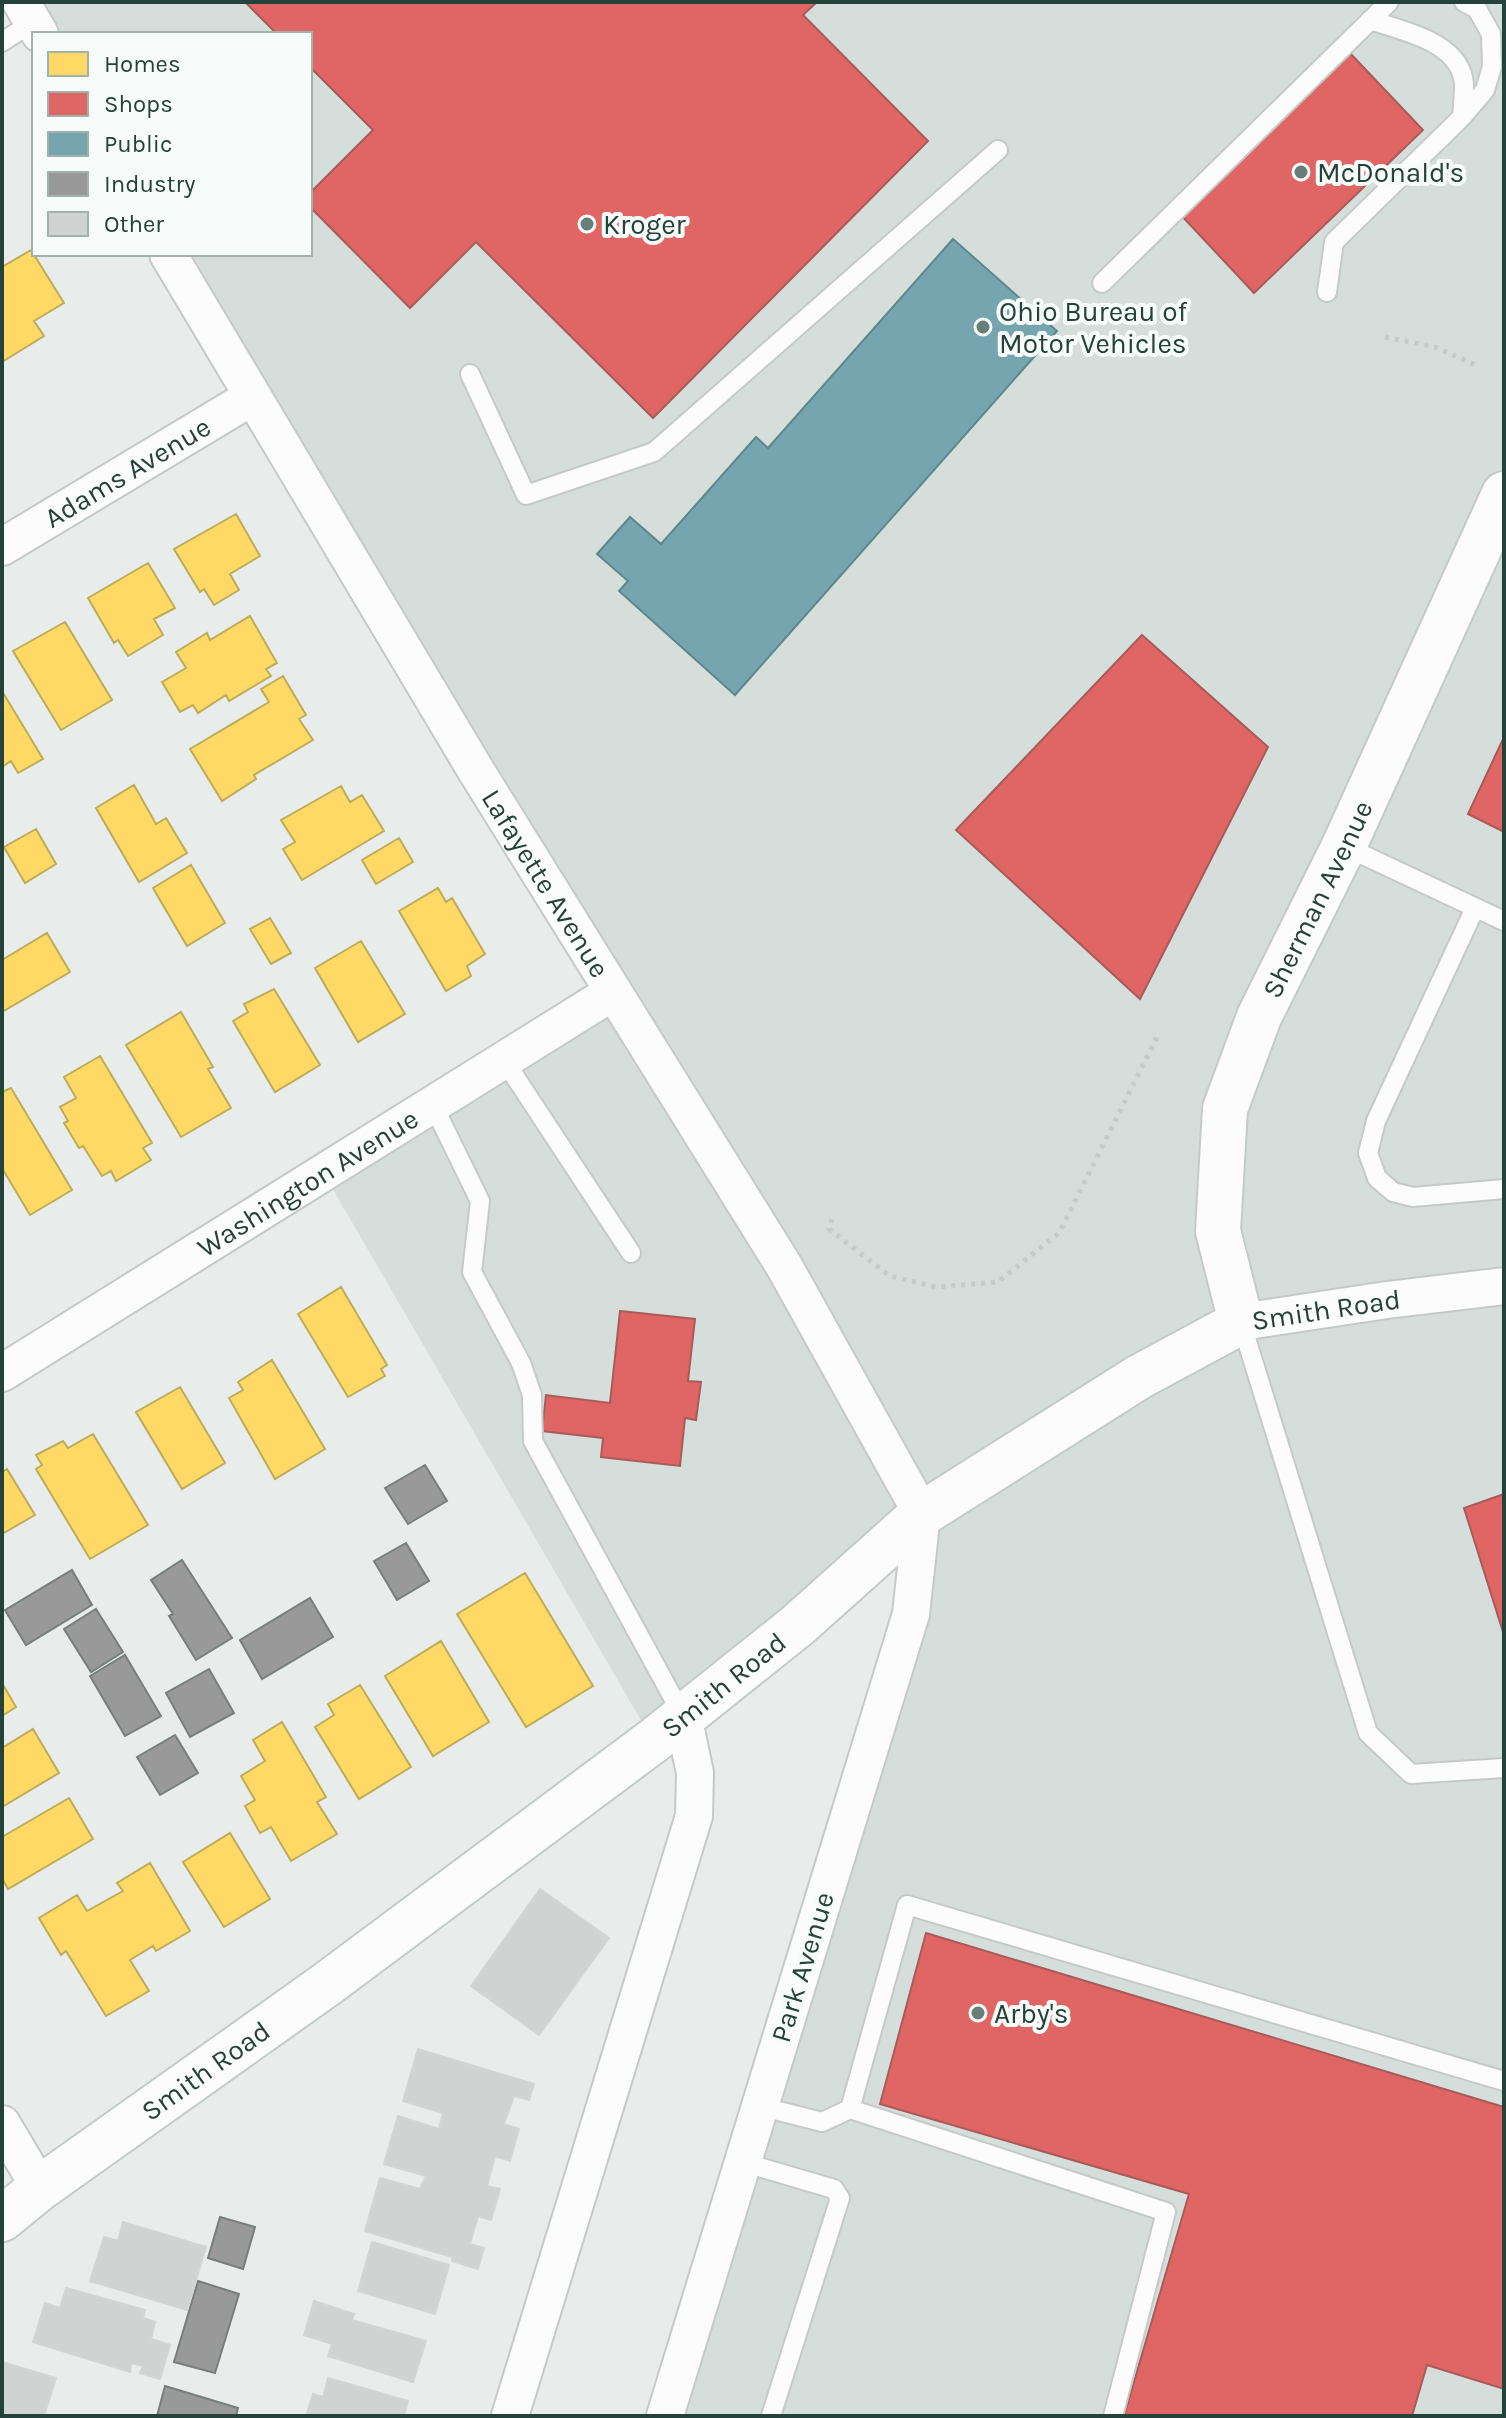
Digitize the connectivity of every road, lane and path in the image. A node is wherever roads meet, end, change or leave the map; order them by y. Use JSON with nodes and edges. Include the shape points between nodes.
{"nodes":[{"id":1,"x":1389,"y":2,"type":"edge"},
{"id":2,"x":1464,"y":2,"type":"edge"},
{"id":3,"x":32,"y":19,"type":"edge"},
{"id":4,"x":1370,"y":20,"type":"junction"},
{"id":5,"x":2,"y":42,"type":"edge"},
{"id":6,"x":1462,"y":117,"type":"junction"},
{"id":7,"x":998,"y":150,"type":"dead end"},
{"id":8,"x":169,"y":256,"type":"edge"},
{"id":9,"x":1102,"y":283,"type":"dead end"},
{"id":10,"x":1327,"y":292,"type":"dead end"},
{"id":11,"x":1385,"y":337,"type":"dead end"},
{"id":12,"x":1478,"y":366,"type":"dead end"},
{"id":13,"x":470,"y":374,"type":"dead end"},
{"id":14,"x":252,"y":397,"type":"junction"},
{"id":15,"x":1504,"y":494,"type":"edge"},
{"id":16,"x":2,"y":547,"type":"edge"},
{"id":17,"x":1344,"y":846,"type":"junction"},
{"id":18,"x":1475,"y":908,"type":"junction"},
{"id":19,"x":1504,"y":921,"type":"edge"},
{"id":20,"x":613,"y":992,"type":"junction"},
{"id":21,"x":1159,"y":1033,"type":"dead end"},
{"id":22,"x":504,"y":1060,"type":"junction"},
{"id":23,"x":433,"y":1105,"type":"junction"},
{"id":24,"x":1504,"y":1189,"type":"edge"},
{"id":25,"x":832,"y":1219,"type":"dead end"},
{"id":26,"x":631,"y":1253,"type":"dead end"},
{"id":27,"x":1504,"y":1286,"type":"edge"},
{"id":28,"x":1241,"y":1322,"type":"junction"},
{"id":29,"x":2,"y":1373,"type":"edge"},
{"id":30,"x":922,"y":1514,"type":"junction"},
{"id":31,"x":683,"y":1716,"type":"junction"},
{"id":32,"x":1504,"y":1768,"type":"edge"},
{"id":33,"x":1504,"y":2081,"type":"edge"},
{"id":34,"x":759,"y":2106,"type":"junction"},
{"id":35,"x":850,"y":2109,"type":"junction"},
{"id":36,"x":2,"y":2124,"type":"edge"},
{"id":37,"x":742,"y":2162,"type":"junction"},
{"id":38,"x":40,"y":2188,"type":"junction"},
{"id":39,"x":2,"y":2219,"type":"edge"},
{"id":40,"x":510,"y":2416,"type":"edge"},
{"id":41,"x":665,"y":2416,"type":"edge"},
{"id":42,"x":771,"y":2416,"type":"edge"},
{"id":43,"x":1113,"y":2416,"type":"edge"}],
"edges":[{"from":1,"to":4,"type":"lane"},
{"from":2,"to":6,"type":"lane","via":[[1477,9],[1491,34],[1492,67],[1485,90]]},
{"from":3,"to":5,"type":"lane"},
{"from":4,"to":6,"type":"lane","via":[[1438,44],[1451,55],[1464,81]]},
{"from":4,"to":9,"type":"lane"},
{"from":6,"to":10,"type":"lane","via":[[1334,242]]},
{"from":7,"to":13,"type":"lane","via":[[654,452],[526,495]]},
{"from":8,"to":14,"type":"street","name":"Lafayette Avenue"},
{"from":11,"to":12,"type":"path","via":[[1435,347]]},
{"from":14,"to":16,"type":"street","name":"Adams Avenue"},
{"from":14,"to":20,"type":"street","name":"Lafayette Avenue"},
{"from":15,"to":17,"type":"main road","name":"Sherman Avenue"},
{"from":17,"to":18,"type":"lane"},
{"from":17,"to":28,"type":"main road","name":"Sherman Avenue","via":[[1259,1017],[1225,1109],[1218,1231]]},
{"from":18,"to":19,"type":"lane"},
{"from":18,"to":24,"type":"lane","via":[[1376,1121],[1368,1153],[1377,1178],[1393,1192],[1413,1197]]},
{"from":20,"to":22,"type":"street","name":"Washington Avenue"},
{"from":20,"to":30,"type":"street","name":"Lafayette Avenue","via":[[784,1266]]},
{"from":21,"to":25,"type":"path","via":[[1059,1233],[998,1282],[936,1287],[890,1276],[829,1229]]},
{"from":22,"to":23,"type":"street","name":"Washington Avenue"},
{"from":22,"to":26,"type":"lane"},
{"from":23,"to":29,"type":"street","name":"Washington Avenue"},
{"from":23,"to":31,"type":"lane","via":[[480,1201],[472,1272],[521,1363],[532,1395],[533,1441]]},
{"from":27,"to":28,"type":"street","name":"Smith Road"},
{"from":28,"to":30,"type":"main road","name":"Smith Road","via":[[1139,1377]]},
{"from":28,"to":32,"type":"lane","via":[[1368,1733],[1411,1774]]},
{"from":30,"to":31,"type":"main road","name":"Smith Road","via":[[798,1625]]},
{"from":30,"to":34,"type":"street","name":"Park Avenue","via":[[911,1614]]},
{"from":31,"to":38,"type":"main road","name":"Smith Road","via":[[539,1828]]},
{"from":31,"to":40,"type":"street","via":[[695,1773],[694,1816]]},
{"from":33,"to":35,"type":"lane","via":[[907,1905]]},
{"from":34,"to":35,"type":"lane","via":[[822,2122]]},
{"from":34,"to":37,"type":"street","name":"Park Avenue"},
{"from":35,"to":43,"type":"lane","via":[[1166,2212]]},
{"from":36,"to":38,"type":"street"},
{"from":37,"to":41,"type":"street","name":"Park Avenue"},
{"from":37,"to":42,"type":"lane","via":[[834,2189],[840,2198]]},
{"from":38,"to":39,"type":"main road","name":"Smith Road"}]}
